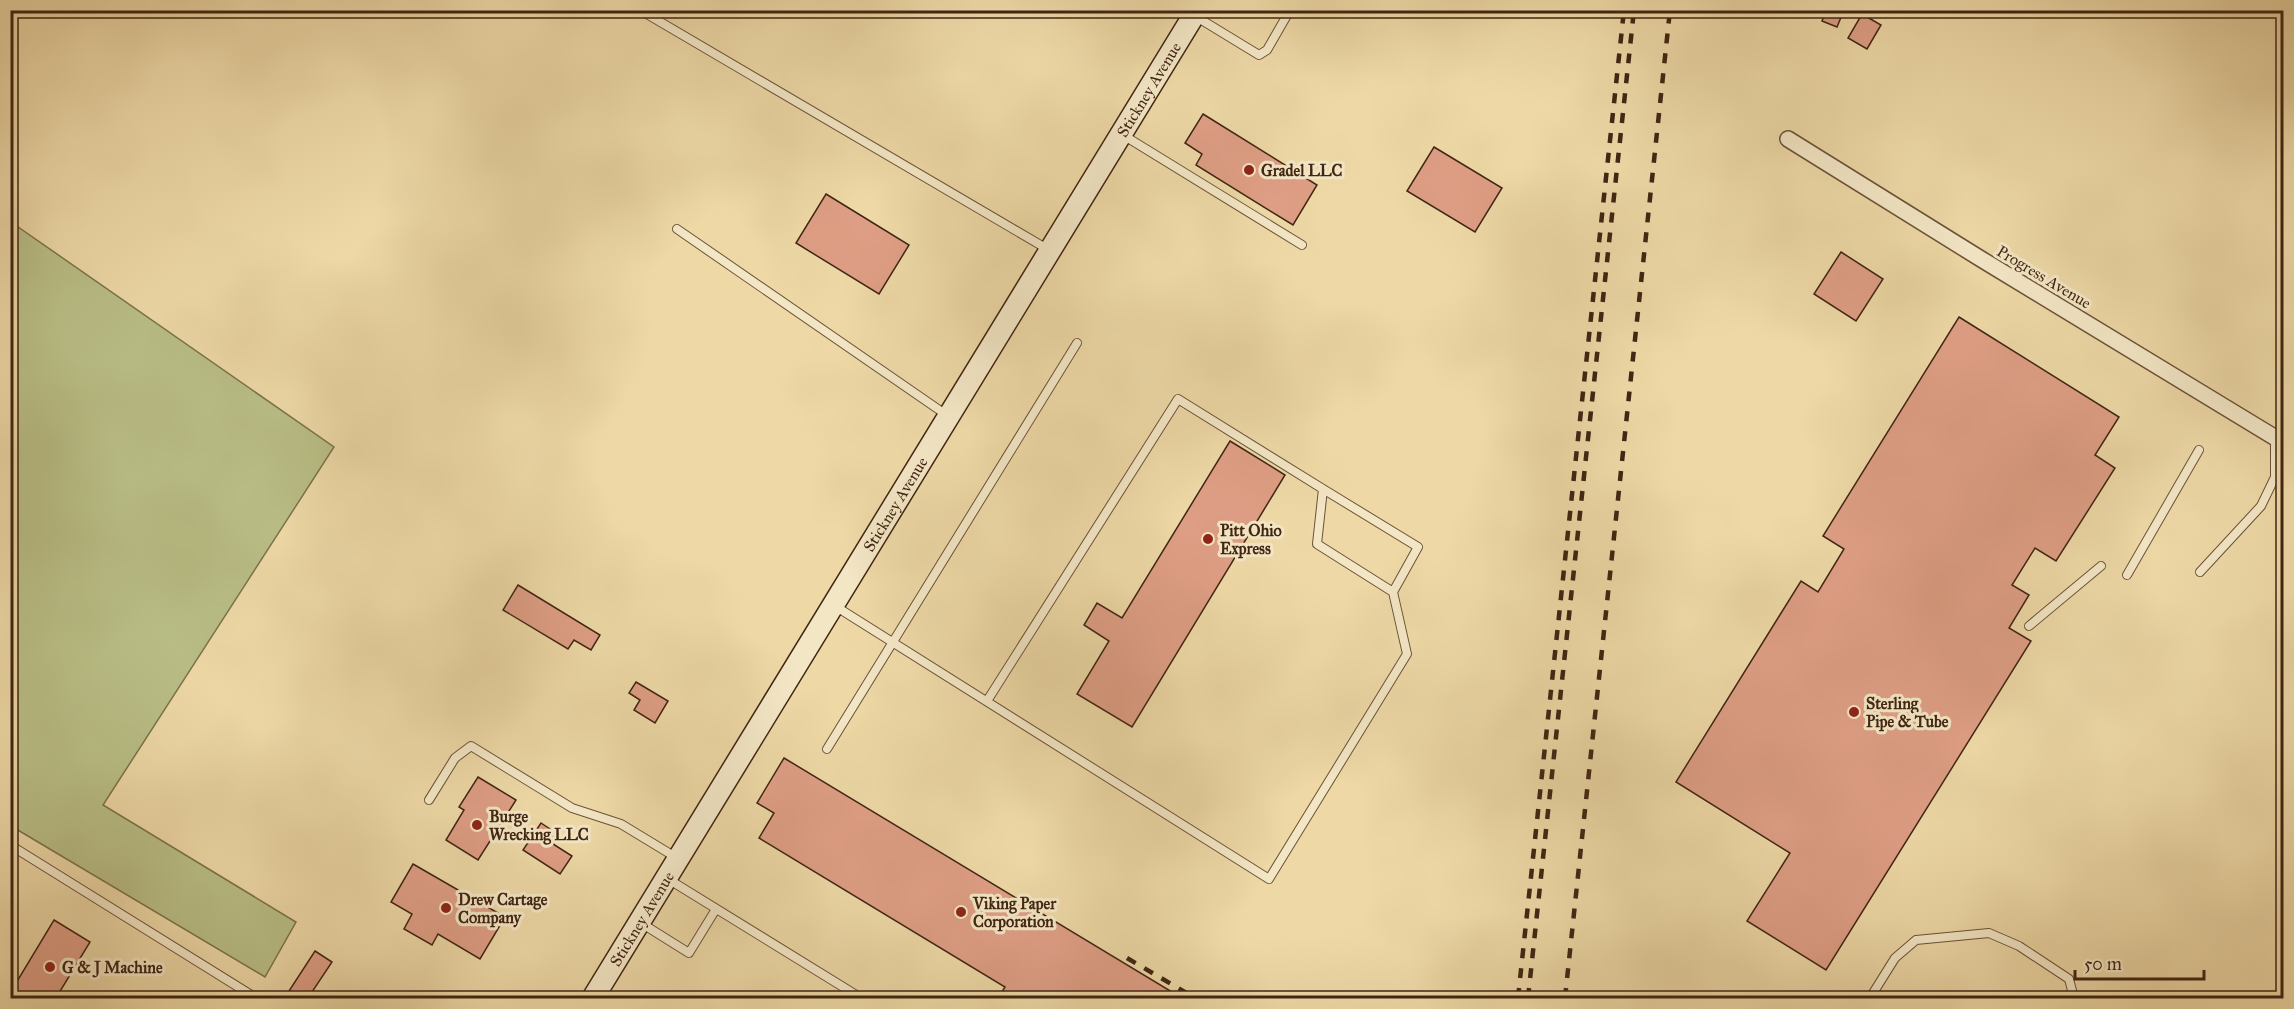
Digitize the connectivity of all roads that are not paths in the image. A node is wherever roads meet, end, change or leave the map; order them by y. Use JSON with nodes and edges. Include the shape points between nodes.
{"nodes":[{"id":1,"x":640,"y":10,"type":"edge"},
{"id":2,"x":1290,"y":10,"type":"edge"},
{"id":3,"x":1196,"y":12,"type":"edge"},
{"id":4,"x":1122,"y":134,"type":"junction"},
{"id":5,"x":1788,"y":139,"type":"dead end"},
{"id":6,"x":677,"y":229,"type":"dead end"},
{"id":7,"x":1302,"y":245,"type":"dead end"},
{"id":8,"x":1050,"y":251,"type":"junction"},
{"id":9,"x":1077,"y":343,"type":"dead end"},
{"id":10,"x":949,"y":417,"type":"junction"},
{"id":11,"x":2279,"y":440,"type":"edge"},
{"id":12,"x":2199,"y":450,"type":"dead end"},
{"id":13,"x":1323,"y":489,"type":"junction"},
{"id":14,"x":2101,"y":566,"type":"dead end"},
{"id":15,"x":2200,"y":572,"type":"dead end"},
{"id":16,"x":2127,"y":575,"type":"dead end"},
{"id":17,"x":1393,"y":592,"type":"junction"},
{"id":18,"x":833,"y":606,"type":"junction"},
{"id":19,"x":2029,"y":626,"type":"dead end"},
{"id":20,"x":891,"y":642,"type":"junction"},
{"id":21,"x":987,"y":701,"type":"junction"},
{"id":22,"x":827,"y":749,"type":"dead end"},
{"id":23,"x":429,"y":800,"type":"dead end"},
{"id":24,"x":10,"y":845,"type":"edge"},
{"id":25,"x":678,"y":859,"type":"junction"},
{"id":26,"x":667,"y":878,"type":"junction"},
{"id":27,"x":716,"y":909,"type":"junction"},
{"id":28,"x":640,"y":922,"type":"junction"},
{"id":29,"x":256,"y":999,"type":"edge"},
{"id":30,"x":593,"y":999,"type":"edge"},
{"id":31,"x":861,"y":999,"type":"edge"},
{"id":32,"x":1870,"y":999,"type":"edge"},
{"id":33,"x":2074,"y":999,"type":"edge"}],
"edges":[{"from":1,"to":8,"type":"lane"},
{"from":2,"to":3,"type":"lane","via":[[1267,50],[1259,55]]},
{"from":3,"to":4,"type":"street","name":"Stickney Avenue"},
{"from":4,"to":7,"type":"lane"},
{"from":4,"to":8,"type":"street","name":"Stickney Avenue"},
{"from":5,"to":11,"type":"street","name":"Progress Avenue"},
{"from":6,"to":10,"type":"lane"},
{"from":8,"to":10,"type":"street","name":"Stickney Avenue"},
{"from":9,"to":20,"type":"lane"},
{"from":10,"to":18,"type":"street","name":"Stickney Avenue"},
{"from":11,"to":15,"type":"lane","via":[[2275,477],[2260,506]]},
{"from":12,"to":16,"type":"lane"},
{"from":13,"to":17,"type":"lane","via":[[1317,544]]},
{"from":13,"to":17,"type":"lane","via":[[1418,547]]},
{"from":13,"to":21,"type":"lane","via":[[1178,399]]},
{"from":14,"to":19,"type":"lane"},
{"from":17,"to":21,"type":"lane","via":[[1407,654],[1269,879]]},
{"from":18,"to":20,"type":"lane"},
{"from":18,"to":25,"type":"street","name":"Stickney Avenue"},
{"from":20,"to":21,"type":"lane"},
{"from":20,"to":22,"type":"lane"},
{"from":23,"to":25,"type":"lane","via":[[455,758],[471,746],[572,808],[621,824]]},
{"from":24,"to":29,"type":"lane"},
{"from":25,"to":26,"type":"street","name":"Stickney Avenue"},
{"from":26,"to":27,"type":"lane"},
{"from":26,"to":28,"type":"street","name":"Stickney Avenue"},
{"from":27,"to":28,"type":"lane","via":[[689,953]]},
{"from":27,"to":31,"type":"lane"},
{"from":28,"to":30,"type":"street","name":"Stickney Avenue"},
{"from":32,"to":33,"type":"lane","via":[[1894,958],[1916,940],[1989,933],[2019,946],[2069,979]]}]}
